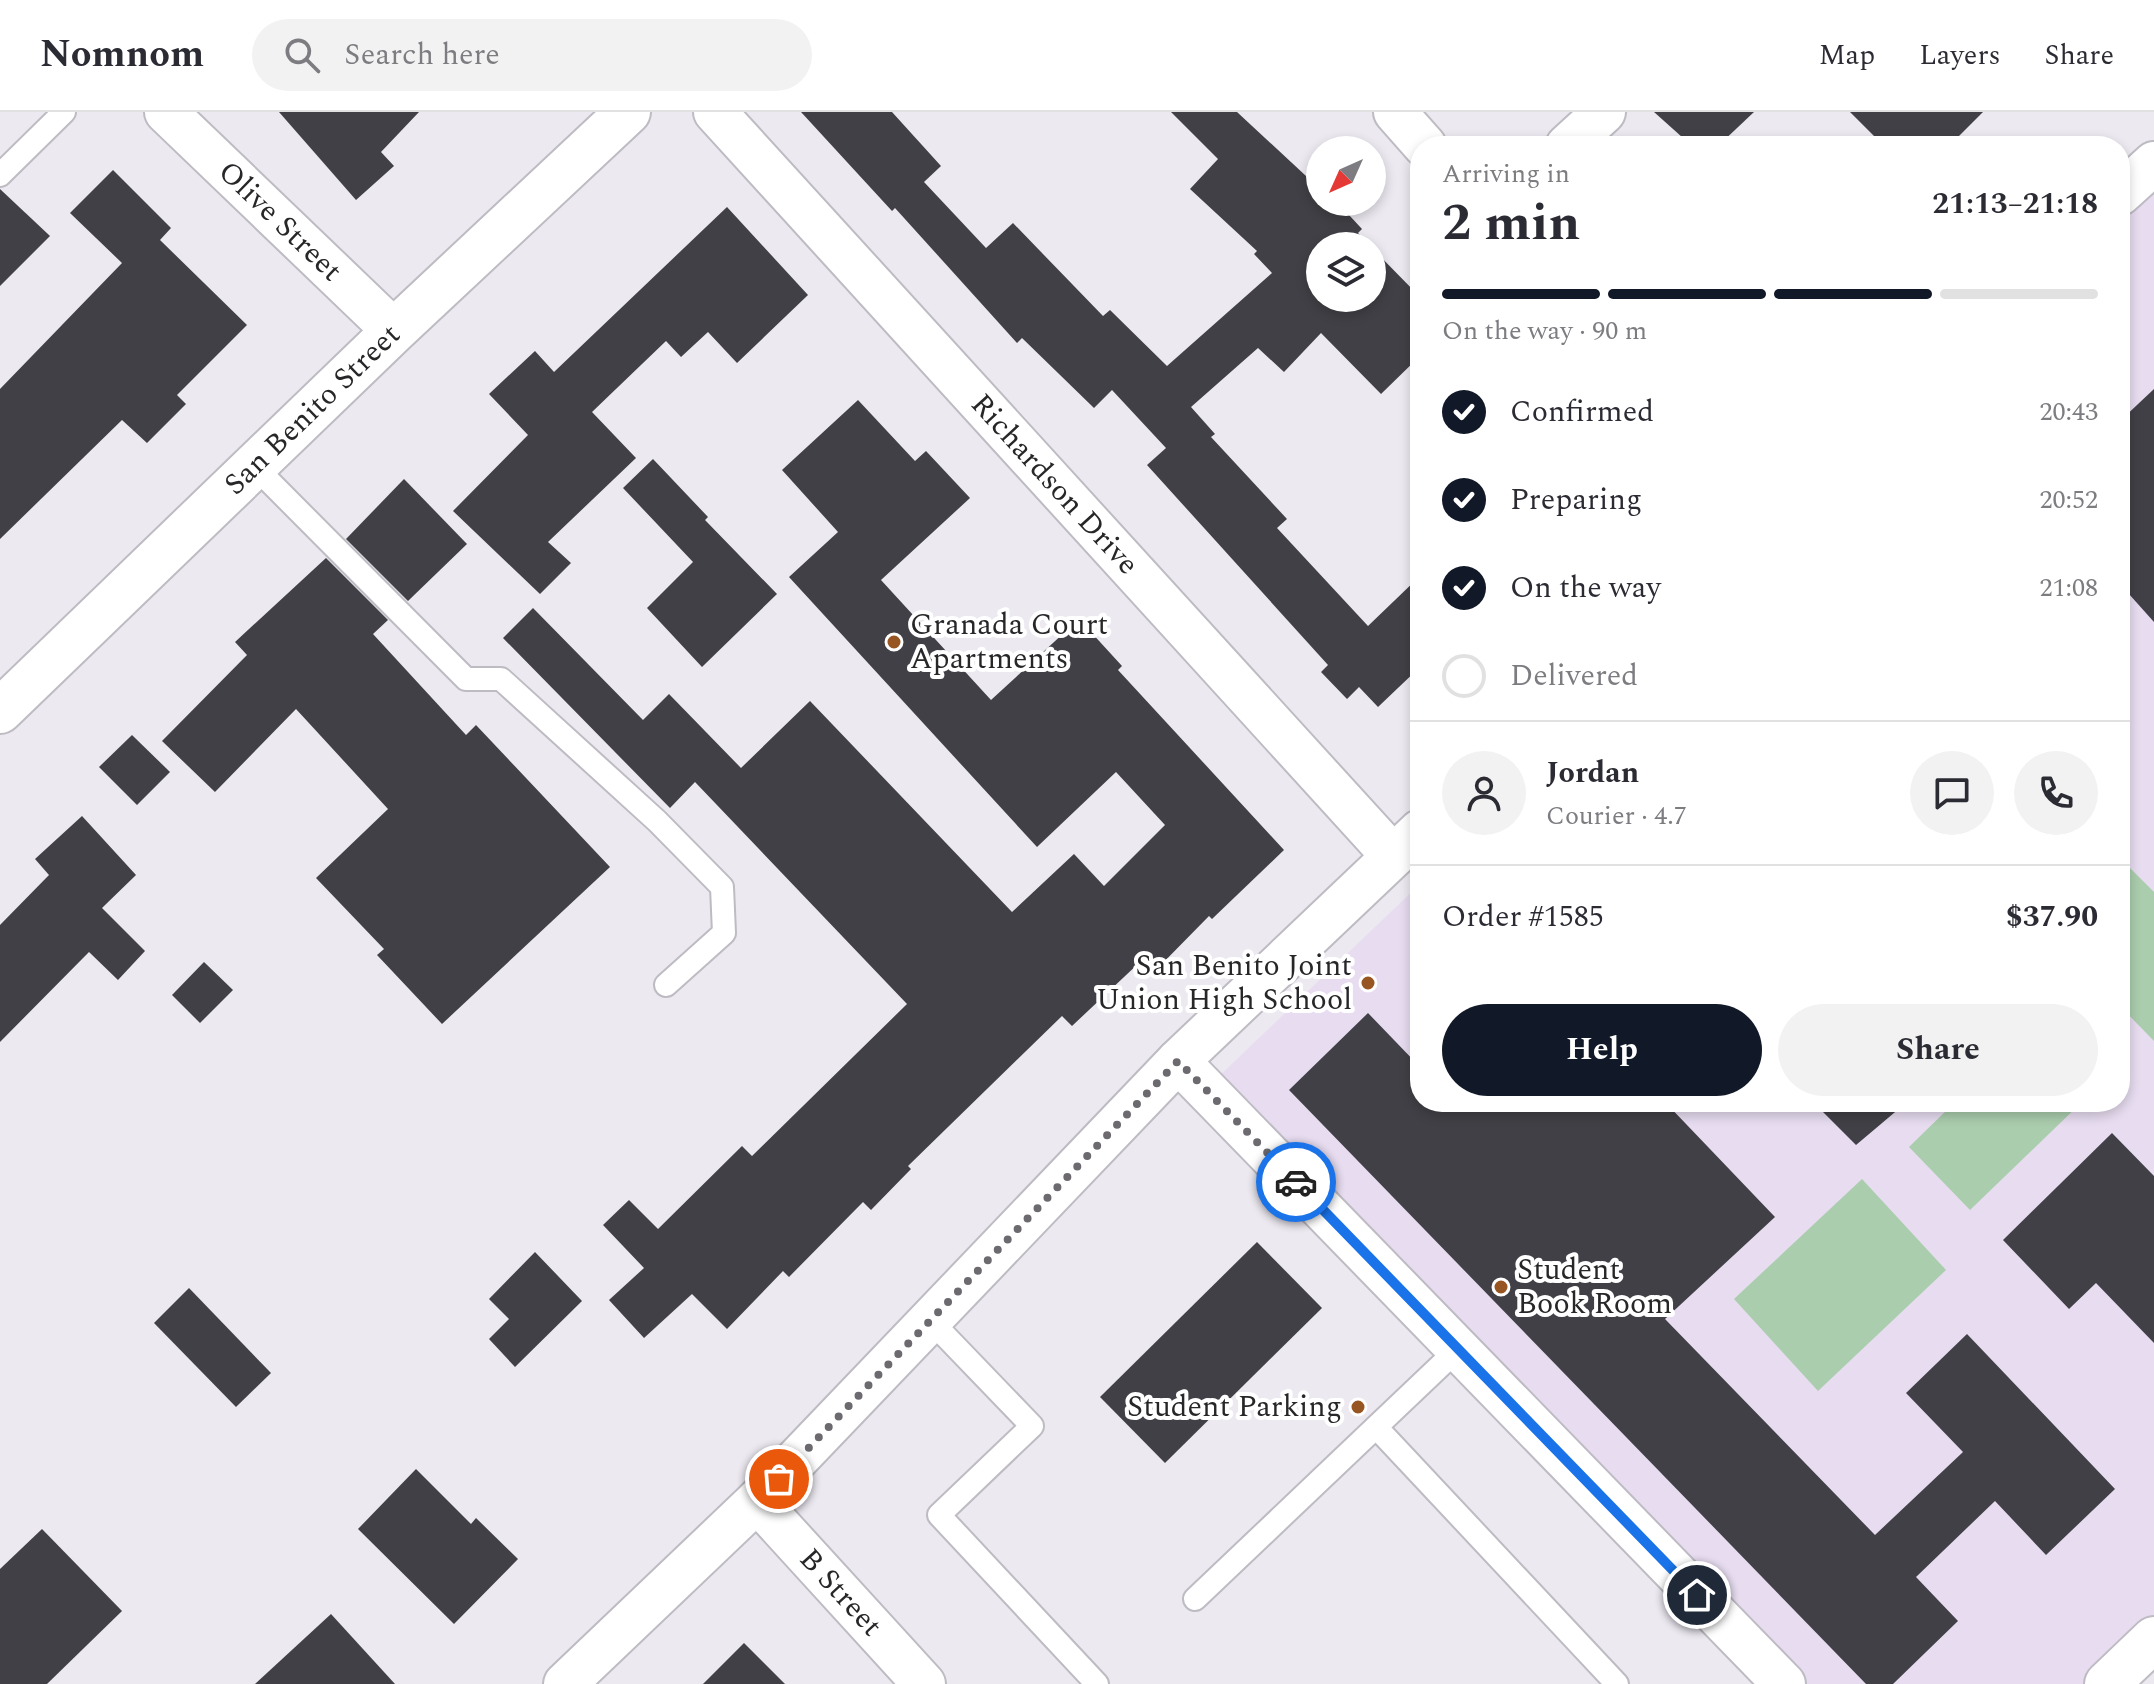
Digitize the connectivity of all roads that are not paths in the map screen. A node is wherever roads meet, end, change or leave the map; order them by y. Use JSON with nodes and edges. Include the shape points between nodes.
{"nodes":[{"id":1,"x":64,"y":112,"type":"edge"},
{"id":2,"x":166,"y":112,"type":"edge"},
{"id":3,"x":628,"y":112,"type":"edge"},
{"id":4,"x":715,"y":112,"type":"edge"},
{"id":5,"x":1395,"y":112,"type":"edge"},
{"id":6,"x":1604,"y":112,"type":"edge"},
{"id":7,"x":1416,"y":136,"type":"edge"},
{"id":8,"x":1578,"y":136,"type":"edge"},
{"id":9,"x":2154,"y":163,"type":"edge"},
{"id":10,"x":0,"y":175,"type":"edge"},
{"id":11,"x":2130,"y":185,"type":"edge"},
{"id":12,"x":394,"y":331,"type":"junction"},
{"id":13,"x":254,"y":466,"type":"junction"},
{"id":14,"x":0,"y":711,"type":"edge"},
{"id":15,"x":1406,"y":844,"type":"edge"},
{"id":16,"x":666,"y":985,"type":"dead end"},
{"id":17,"x":1178,"y":1061,"type":"junction"},
{"id":18,"x":930,"y":1320,"type":"junction"},
{"id":19,"x":1458,"y":1349,"type":"junction"},
{"id":20,"x":1376,"y":1427,"type":"junction"},
{"id":21,"x":757,"y":1501,"type":"junction"},
{"id":22,"x":1195,"y":1599,"type":"dead end"},
{"id":23,"x":2154,"y":1639,"type":"edge"},
{"id":24,"x":565,"y":1684,"type":"edge"},
{"id":25,"x":924,"y":1684,"type":"edge"},
{"id":26,"x":1097,"y":1684,"type":"edge"},
{"id":27,"x":1617,"y":1684,"type":"edge"},
{"id":28,"x":1784,"y":1684,"type":"edge"},
{"id":29,"x":2107,"y":1684,"type":"edge"}],
"edges":[{"from":1,"to":10,"type":"lane"},
{"from":2,"to":12,"type":"street","name":"Olive Street"},
{"from":3,"to":12,"type":"main road","name":"San Benito Street"},
{"from":4,"to":15,"type":"street","name":"Richardson Drive"},
{"from":5,"to":7,"type":"street"},
{"from":6,"to":8,"type":"street"},
{"from":9,"to":11,"type":"street"},
{"from":12,"to":13,"type":"main road","name":"San Benito Street"},
{"from":13,"to":14,"type":"main road","name":"San Benito Street"},
{"from":13,"to":16,"type":"lane","via":[[454,669],[466,679],[501,679],[722,887],[724,933]]},
{"from":15,"to":17,"type":"street"},
{"from":17,"to":18,"type":"street"},
{"from":17,"to":19,"type":"street"},
{"from":18,"to":21,"type":"street"},
{"from":18,"to":26,"type":"lane","via":[[1032,1426],[939,1515]]},
{"from":19,"to":20,"type":"lane"},
{"from":19,"to":28,"type":"street"},
{"from":20,"to":22,"type":"lane"},
{"from":20,"to":27,"type":"lane"},
{"from":21,"to":24,"type":"street"},
{"from":21,"to":25,"type":"street","name":"B Street"},
{"from":23,"to":29,"type":"main road"}]}
